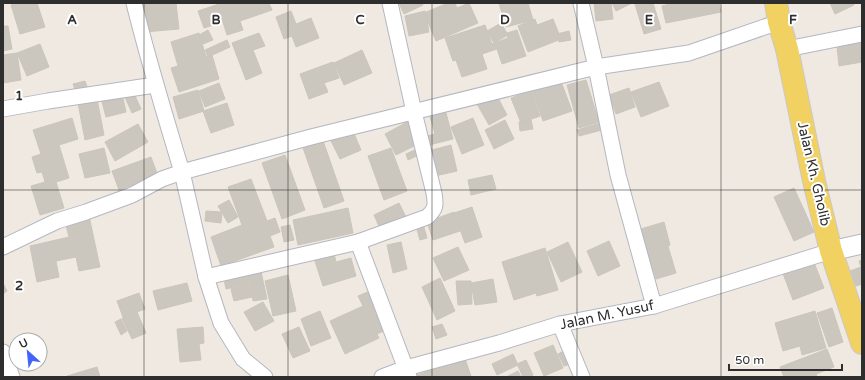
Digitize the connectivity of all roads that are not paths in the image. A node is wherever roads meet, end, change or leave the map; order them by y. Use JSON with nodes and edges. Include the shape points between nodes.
{"nodes":[{"id":1,"x":134,"y":3,"type":"edge"},
{"id":2,"x":390,"y":3,"type":"edge"},
{"id":3,"x":581,"y":3,"type":"edge"},
{"id":4,"x":778,"y":13,"type":"edge"},
{"id":5,"x":862,"y":34,"type":"edge"},
{"id":6,"x":787,"y":49,"type":"junction"},
{"id":7,"x":596,"y":67,"type":"junction"},
{"id":8,"x":156,"y":85,"type":"junction"},
{"id":9,"x":3,"y":110,"type":"edge"},
{"id":10,"x":414,"y":112,"type":"junction"},
{"id":11,"x":182,"y":172,"type":"junction"},
{"id":12,"x":358,"y":242,"type":"junction"},
{"id":13,"x":862,"y":244,"type":"edge"},
{"id":14,"x":3,"y":247,"type":"edge"},
{"id":15,"x":831,"y":252,"type":"junction"},
{"id":16,"x":206,"y":276,"type":"junction"},
{"id":17,"x":654,"y":306,"type":"junction"},
{"id":18,"x":560,"y":324,"type":"junction"},
{"id":19,"x":862,"y":343,"type":"edge"},
{"id":20,"x":3,"y":352,"type":"edge"},
{"id":21,"x":407,"y":372,"type":"edge"},
{"id":22,"x":12,"y":377,"type":"edge"},
{"id":23,"x":265,"y":377,"type":"edge"},
{"id":24,"x":382,"y":377,"type":"edge"},
{"id":25,"x":582,"y":377,"type":"edge"}],
"edges":[{"from":1,"to":8,"type":"street"},
{"from":2,"to":10,"type":"street"},
{"from":3,"to":7,"type":"street"},
{"from":4,"to":6,"type":"main road","name":"Jalan Kh. Gholib"},
{"from":4,"to":7,"type":"street","via":[[689,53]]},
{"from":5,"to":6,"type":"street"},
{"from":6,"to":15,"type":"main road","name":"Jalan Kh. Gholib"},
{"from":7,"to":10,"type":"street"},
{"from":7,"to":17,"type":"street","via":[[618,175]]},
{"from":8,"to":9,"type":"street"},
{"from":8,"to":11,"type":"street"},
{"from":10,"to":11,"type":"street"},
{"from":10,"to":12,"type":"street","via":[[434,193],[434,211],[427,217]]},
{"from":11,"to":14,"type":"street","via":[[132,195],[57,221]]},
{"from":11,"to":16,"type":"street"},
{"from":12,"to":16,"type":"street"},
{"from":12,"to":21,"type":"street"},
{"from":13,"to":15,"type":"street"},
{"from":15,"to":17,"type":"street","name":"Jalan M. Yusuf"},
{"from":15,"to":19,"type":"main road","name":"Jalan Kh. Gholib"},
{"from":16,"to":23,"type":"street","via":[[220,322],[243,359]]},
{"from":17,"to":18,"type":"street","name":"Jalan M. Yusuf"},
{"from":18,"to":21,"type":"street","name":"Jalan M. Yusuf"},
{"from":18,"to":25,"type":"street"},
{"from":20,"to":22,"type":"street"},
{"from":21,"to":24,"type":"street","name":"Jalan M. Yusuf"}]}
